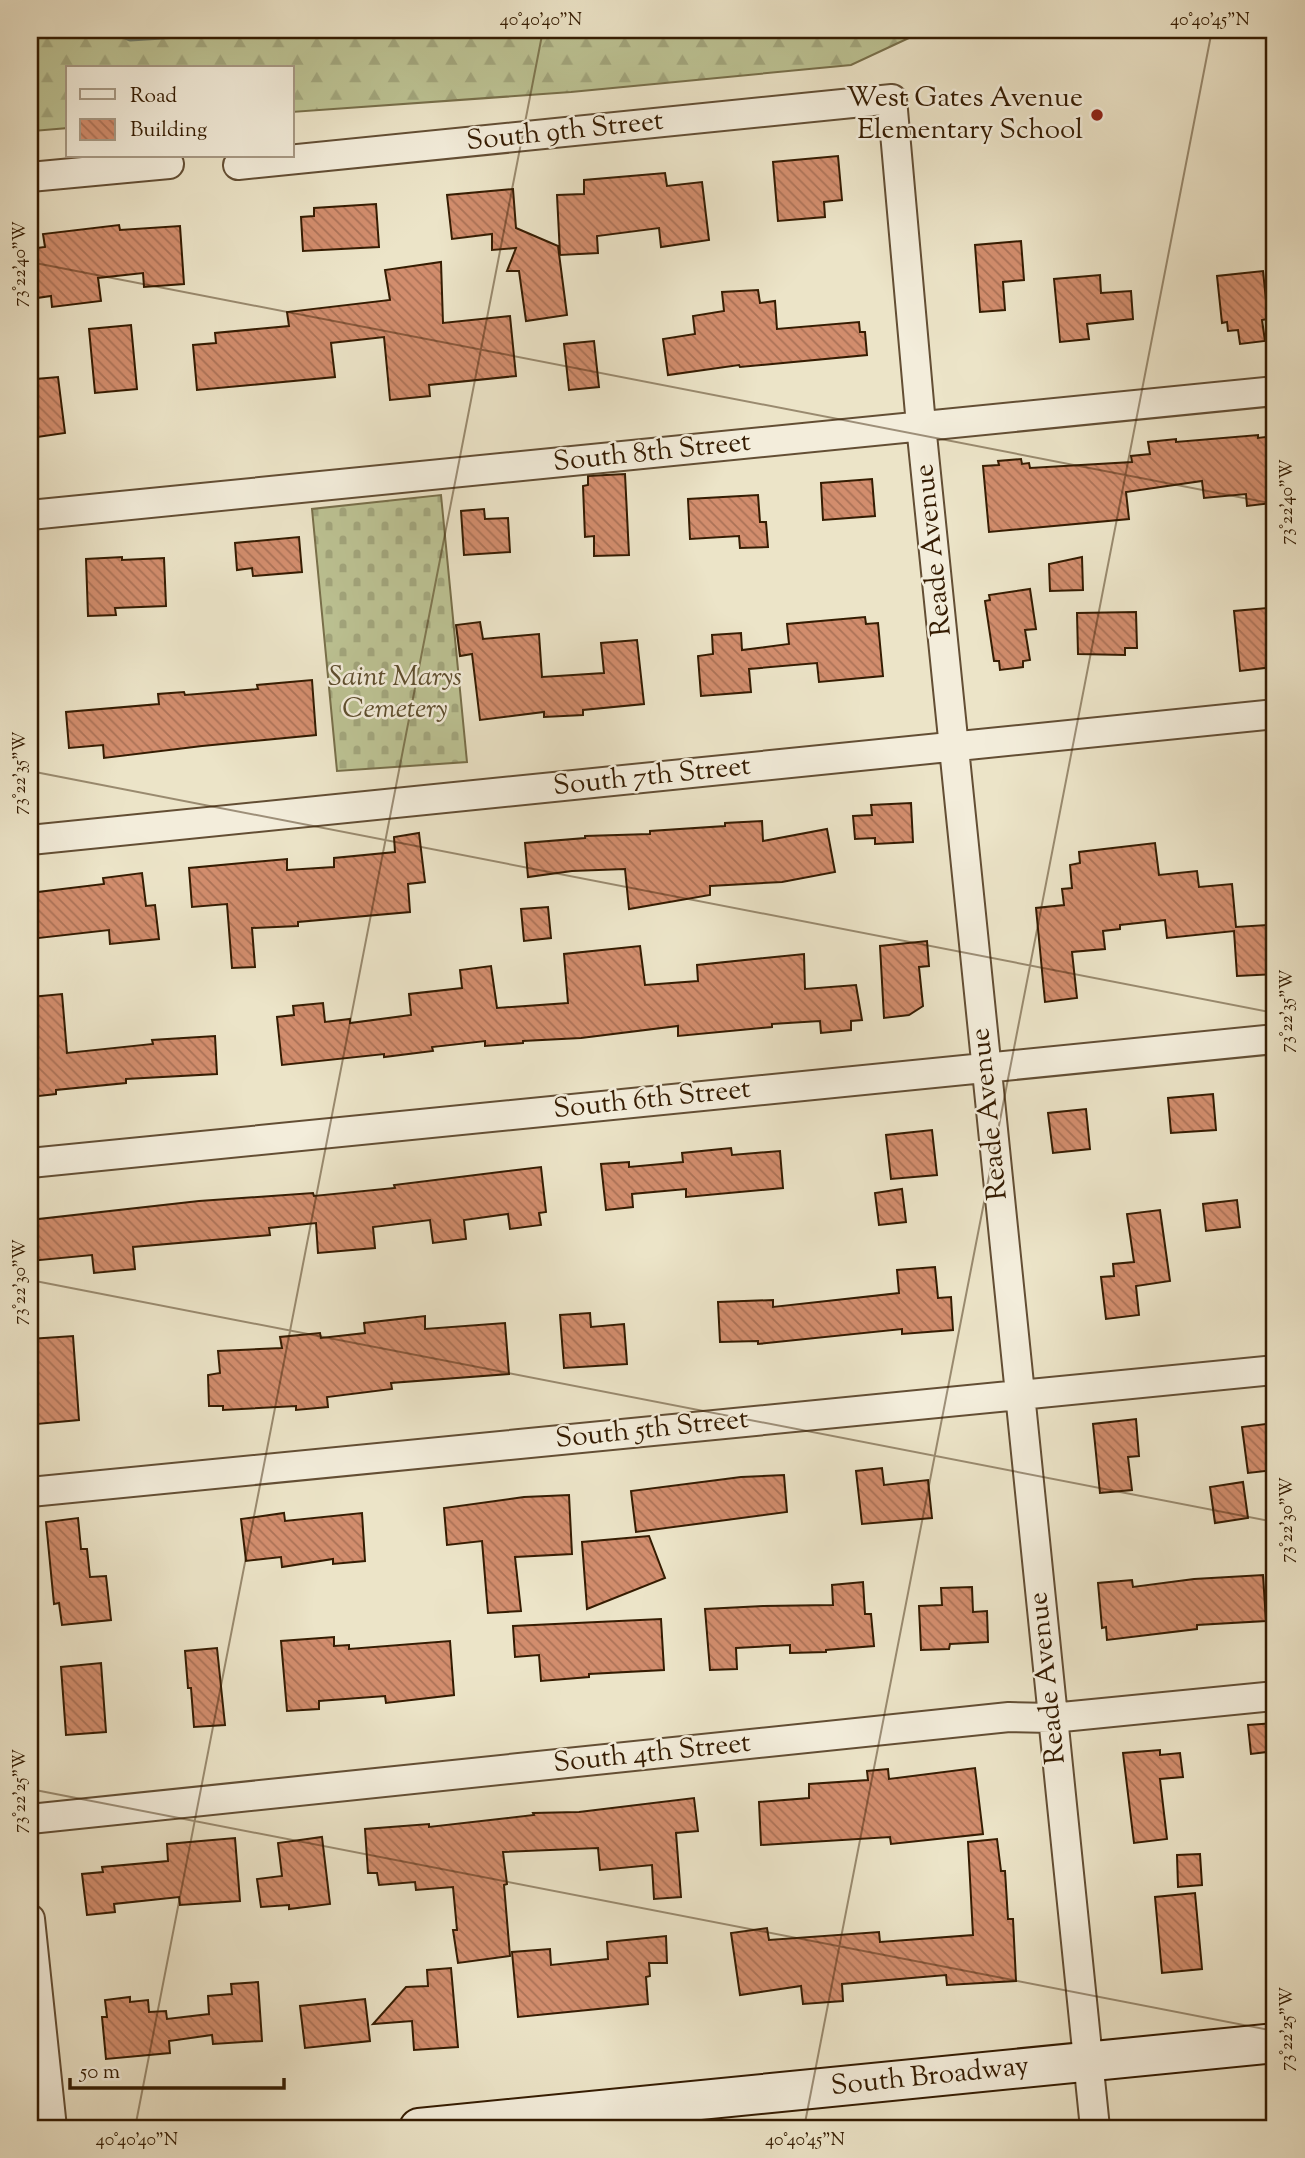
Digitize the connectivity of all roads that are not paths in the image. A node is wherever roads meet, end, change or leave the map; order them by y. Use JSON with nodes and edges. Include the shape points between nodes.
{"nodes":[{"id":1,"x":892,"y":99,"type":"joint"},
{"id":2,"x":169,"y":164,"type":"dead end"},
{"id":3,"x":238,"y":165,"type":"dead end"},
{"id":4,"x":30,"y":177,"type":"edge"},
{"id":5,"x":1275,"y":391,"type":"edge"},
{"id":6,"x":921,"y":425,"type":"junction"},
{"id":7,"x":30,"y":515,"type":"edge"},
{"id":8,"x":1275,"y":714,"type":"edge"},
{"id":9,"x":954,"y":746,"type":"junction"},
{"id":10,"x":30,"y":840,"type":"edge"},
{"id":11,"x":1275,"y":1039,"type":"edge"},
{"id":12,"x":986,"y":1067,"type":"junction"},
{"id":13,"x":30,"y":1163,"type":"edge"},
{"id":14,"x":1275,"y":1370,"type":"edge"},
{"id":15,"x":1018,"y":1394,"type":"junction"},
{"id":16,"x":30,"y":1492,"type":"edge"},
{"id":17,"x":1275,"y":1696,"type":"edge"},
{"id":18,"x":1052,"y":1718,"type":"junction"},
{"id":19,"x":30,"y":1819,"type":"edge"},
{"id":20,"x":30,"y":1919,"type":"edge"},
{"id":21,"x":1275,"y":2043,"type":"edge"},
{"id":22,"x":1087,"y":2061,"type":"junction"},
{"id":23,"x":52,"y":2128,"type":"edge"},
{"id":24,"x":419,"y":2128,"type":"edge"},
{"id":25,"x":1095,"y":2128,"type":"edge"}],
"edges":[{"from":1,"to":3,"type":"street","name":"South 9th Street"},
{"from":1,"to":6,"type":"street","name":"Reade Avenue"},
{"from":2,"to":4,"type":"street"},
{"from":5,"to":6,"type":"street","name":"South 8th Street"},
{"from":6,"to":7,"type":"street","name":"South 8th Street"},
{"from":6,"to":9,"type":"street","name":"Reade Avenue"},
{"from":8,"to":9,"type":"street","name":"South 7th Street"},
{"from":9,"to":10,"type":"street","name":"South 7th Street"},
{"from":9,"to":12,"type":"street","name":"Reade Avenue"},
{"from":11,"to":12,"type":"street","name":"South 6th Street"},
{"from":12,"to":13,"type":"street","name":"South 6th Street"},
{"from":12,"to":15,"type":"street","name":"Reade Avenue"},
{"from":14,"to":15,"type":"street","name":"South 5th Street"},
{"from":15,"to":16,"type":"street","name":"South 5th Street"},
{"from":15,"to":18,"type":"street","name":"Reade Avenue"},
{"from":17,"to":18,"type":"street","name":"South 4th Street"},
{"from":18,"to":19,"type":"street","name":"South 4th Street","via":[[1009,1717]]},
{"from":18,"to":22,"type":"street","name":"Reade Avenue"},
{"from":20,"to":23,"type":"street"},
{"from":21,"to":22,"type":"street","name":"South Broadway"},
{"from":22,"to":24,"type":"street","name":"South Broadway"},
{"from":22,"to":25,"type":"street","name":"Reade Avenue"}]}
